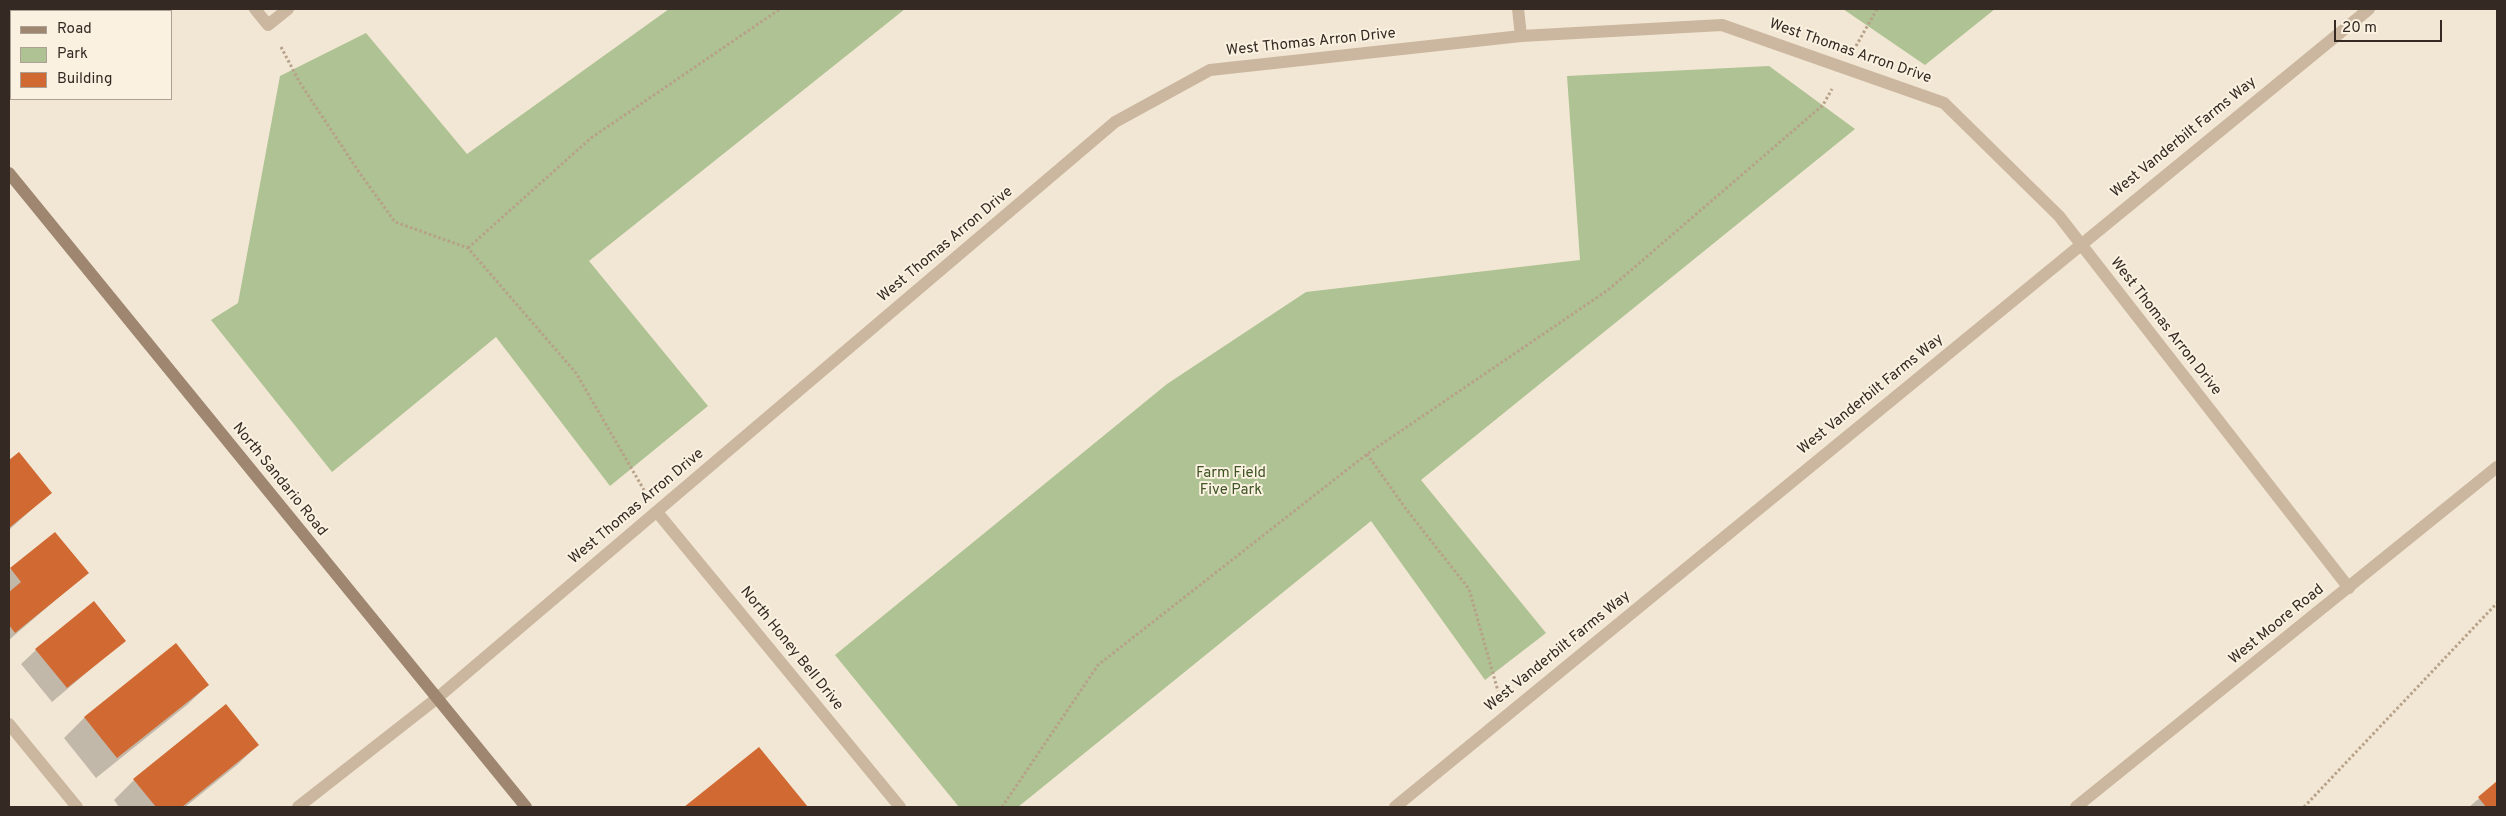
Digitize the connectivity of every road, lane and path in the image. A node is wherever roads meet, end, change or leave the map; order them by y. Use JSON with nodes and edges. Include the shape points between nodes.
{"nodes":[{"id":1,"x":255,"y":9,"type":"edge"},
{"id":2,"x":288,"y":9,"type":"edge"},
{"id":3,"x":780,"y":9,"type":"edge"},
{"id":4,"x":1518,"y":9,"type":"edge"},
{"id":5,"x":1877,"y":9,"type":"edge"},
{"id":6,"x":2369,"y":9,"type":"edge"},
{"id":7,"x":268,"y":25,"type":"junction"},
{"id":8,"x":1521,"y":36,"type":"junction"},
{"id":9,"x":1844,"y":68,"type":"junction"},
{"id":10,"x":9,"y":173,"type":"edge"},
{"id":11,"x":2080,"y":244,"type":"junction"},
{"id":12,"x":468,"y":248,"type":"junction"},
{"id":13,"x":1368,"y":454,"type":"junction"},
{"id":14,"x":2497,"y":467,"type":"edge"},
{"id":15,"x":657,"y":512,"type":"junction"},
{"id":16,"x":2349,"y":588,"type":"junction"},
{"id":17,"x":2497,"y":603,"type":"edge"},
{"id":18,"x":436,"y":699,"type":"junction"},
{"id":19,"x":1506,"y":716,"type":"junction"},
{"id":20,"x":9,"y":724,"type":"edge"},
{"id":21,"x":77,"y":807,"type":"edge"},
{"id":22,"x":298,"y":807,"type":"edge"},
{"id":23,"x":526,"y":807,"type":"edge"},
{"id":24,"x":900,"y":807,"type":"edge"},
{"id":25,"x":1002,"y":807,"type":"edge"},
{"id":26,"x":1395,"y":807,"type":"edge"},
{"id":27,"x":2076,"y":807,"type":"edge"},
{"id":28,"x":2304,"y":807,"type":"edge"}],
"edges":[{"from":1,"to":7,"type":"street"},
{"from":2,"to":7,"type":"street"},
{"from":3,"to":12,"type":"path","via":[[591,138]]},
{"from":4,"to":8,"type":"street"},
{"from":5,"to":9,"type":"path"},
{"from":6,"to":11,"type":"street","name":"West Vanderbilt Farms Way"},
{"from":7,"to":12,"type":"path","via":[[300,83],[395,222]]},
{"from":8,"to":9,"type":"street","name":"West Thomas Arron Drive","via":[[1722,25]]},
{"from":8,"to":15,"type":"street","name":"West Thomas Arron Drive","via":[[1210,70],[1115,122]]},
{"from":9,"to":11,"type":"street","name":"West Thomas Arron Drive","via":[[1944,102],[2058,216]]},
{"from":9,"to":13,"type":"path","via":[[1823,105],[1608,290]]},
{"from":10,"to":18,"type":"main road","name":"North Sandario Road"},
{"from":11,"to":16,"type":"street","name":"West Thomas Arron Drive"},
{"from":11,"to":19,"type":"street","name":"West Vanderbilt Farms Way"},
{"from":12,"to":15,"type":"path","via":[[576,373]]},
{"from":13,"to":19,"type":"path","via":[[1469,590]]},
{"from":13,"to":25,"type":"path","via":[[1098,666]]},
{"from":14,"to":16,"type":"street","name":"West Moore Road"},
{"from":15,"to":18,"type":"street","name":"West Thomas Arron Drive"},
{"from":15,"to":24,"type":"street","name":"North Honey Bell Drive"},
{"from":16,"to":27,"type":"street","name":"West Moore Road"},
{"from":17,"to":28,"type":"path"},
{"from":18,"to":22,"type":"street","name":"West Thomas Arron Drive"},
{"from":18,"to":23,"type":"main road","name":"North Sandario Road"},
{"from":19,"to":26,"type":"street","name":"West Vanderbilt Farms Way"},
{"from":20,"to":21,"type":"street"}]}
